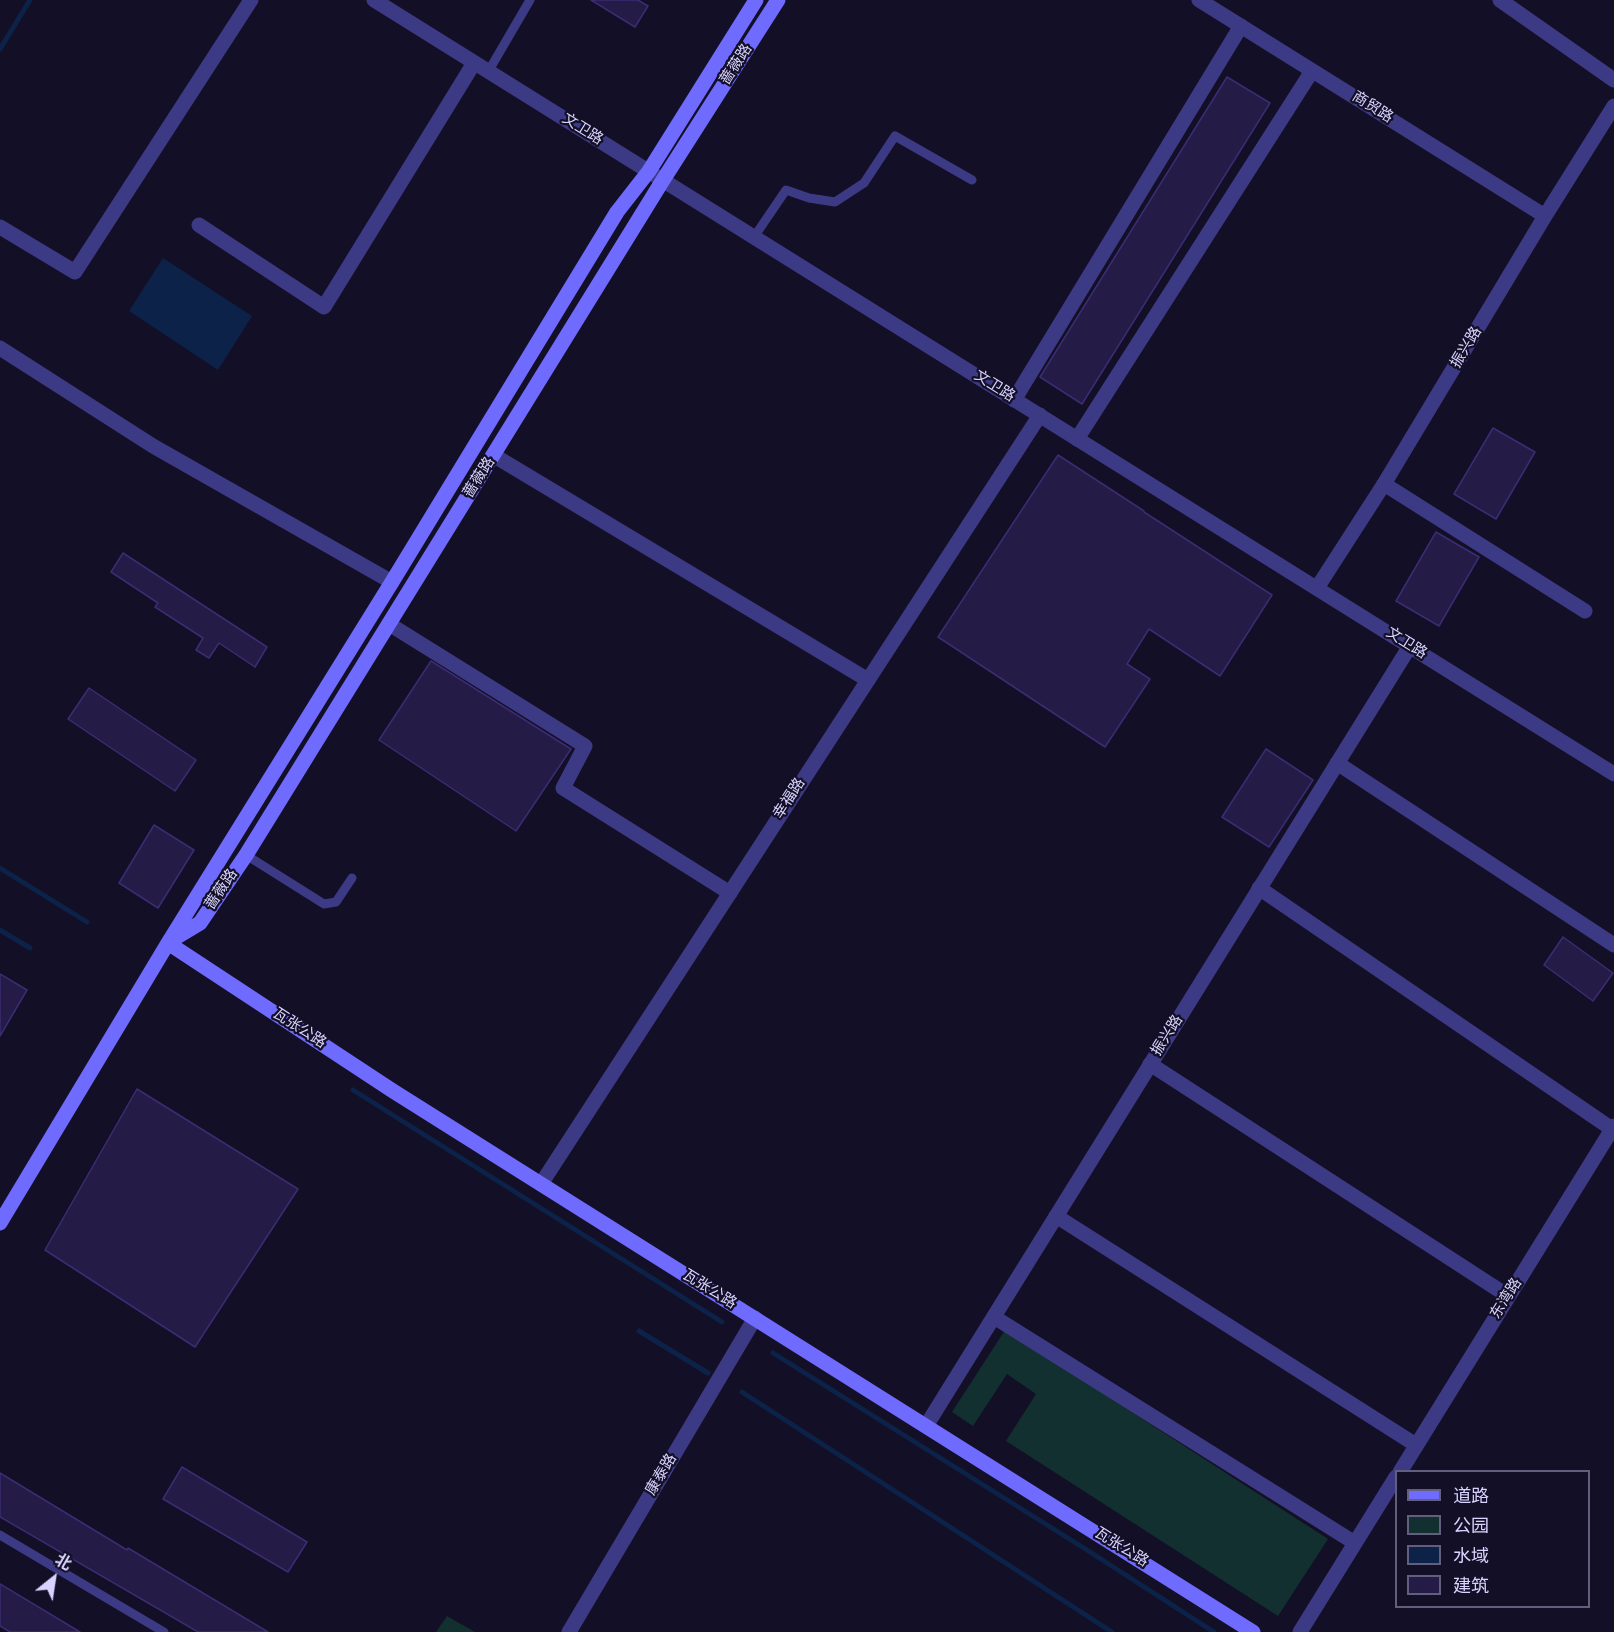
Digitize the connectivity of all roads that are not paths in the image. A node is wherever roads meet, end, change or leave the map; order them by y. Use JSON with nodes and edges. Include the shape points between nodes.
{"nodes":[{"id":1,"x":251,"y":0,"type":"edge"},
{"id":2,"x":374,"y":0,"type":"edge"},
{"id":3,"x":530,"y":0,"type":"edge"},
{"id":4,"x":756,"y":0,"type":"edge"},
{"id":5,"x":778,"y":0,"type":"edge"},
{"id":6,"x":1199,"y":0,"type":"edge"},
{"id":7,"x":1500,"y":0,"type":"edge"},
{"id":8,"x":1241,"y":26,"type":"junction"},
{"id":9,"x":474,"y":63,"type":"junction"},
{"id":10,"x":1312,"y":70,"type":"junction"},
{"id":11,"x":488,"y":72,"type":"junction"},
{"id":12,"x":1614,"y":80,"type":"edge"},
{"id":13,"x":1614,"y":106,"type":"edge"},
{"id":14,"x":649,"y":171,"type":"junction"},
{"id":15,"x":663,"y":180,"type":"junction"},
{"id":16,"x":972,"y":180,"type":"dead end"},
{"id":17,"x":1545,"y":216,"type":"junction"},
{"id":18,"x":199,"y":225,"type":"dead end"},
{"id":19,"x":0,"y":227,"type":"edge"},
{"id":20,"x":754,"y":237,"type":"junction"},
{"id":21,"x":0,"y":348,"type":"edge"},
{"id":22,"x":1014,"y":400,"type":"junction"},
{"id":23,"x":1040,"y":416,"type":"junction"},
{"id":24,"x":1077,"y":439,"type":"junction"},
{"id":25,"x":494,"y":455,"type":"junction"},
{"id":26,"x":1384,"y":484,"type":"junction"},
{"id":27,"x":392,"y":582,"type":"junction"},
{"id":28,"x":1317,"y":588,"type":"junction"},
{"id":29,"x":1585,"y":611,"type":"dead end"},
{"id":30,"x":389,"y":624,"type":"junction"},
{"id":31,"x":1410,"y":646,"type":"junction"},
{"id":32,"x":868,"y":680,"type":"junction"},
{"id":33,"x":1337,"y":763,"type":"junction"},
{"id":34,"x":1614,"y":774,"type":"edge"},
{"id":35,"x":246,"y":855,"type":"junction"},
{"id":36,"x":351,"y":878,"type":"dead end"},
{"id":37,"x":1259,"y":888,"type":"junction"},
{"id":38,"x":730,"y":893,"type":"junction"},
{"id":39,"x":168,"y":943,"type":"junction"},
{"id":40,"x":1614,"y":945,"type":"edge"},
{"id":41,"x":1150,"y":1064,"type":"junction"},
{"id":42,"x":1613,"y":1128,"type":"edge"},
{"id":43,"x":540,"y":1184,"type":"junction"},
{"id":44,"x":1056,"y":1216,"type":"junction"},
{"id":45,"x":0,"y":1223,"type":"edge"},
{"id":46,"x":1508,"y":1296,"type":"junction"},
{"id":47,"x":994,"y":1317,"type":"junction"},
{"id":48,"x":755,"y":1318,"type":"junction"},
{"id":49,"x":926,"y":1426,"type":"junction"},
{"id":50,"x":1416,"y":1445,"type":"junction"},
{"id":51,"x":1401,"y":1470,"type":"edge"},
{"id":52,"x":1395,"y":1479,"type":"edge"},
{"id":53,"x":0,"y":1535,"type":"edge"},
{"id":54,"x":1355,"y":1543,"type":"junction"},
{"id":55,"x":164,"y":1632,"type":"edge"},
{"id":56,"x":569,"y":1632,"type":"edge"},
{"id":57,"x":1253,"y":1632,"type":"edge"},
{"id":58,"x":1300,"y":1632,"type":"edge"}],
"edges":[{"from":1,"to":19,"type":"street","via":[[75,273]]},
{"from":2,"to":9,"type":"street","name":"文卫路"},
{"from":3,"to":11,"type":"lane"},
{"from":4,"to":14,"type":"main road","name":"蔷薇路"},
{"from":5,"to":15,"type":"main road","name":"蔷薇路"},
{"from":6,"to":8,"type":"street","name":"商贸路"},
{"from":7,"to":12,"type":"street"},
{"from":8,"to":10,"type":"street","name":"商贸路"},
{"from":8,"to":22,"type":"street"},
{"from":9,"to":11,"type":"street","name":"文卫路"},
{"from":9,"to":18,"type":"street","via":[[324,307]]},
{"from":10,"to":17,"type":"street","name":"商贸路"},
{"from":10,"to":24,"type":"street"},
{"from":11,"to":14,"type":"street","name":"文卫路"},
{"from":13,"to":17,"type":"street","name":"振兴路"},
{"from":14,"to":15,"type":"street","name":"文卫路"},
{"from":14,"to":27,"type":"main road","name":"蔷薇路","via":[[617,212]]},
{"from":15,"to":20,"type":"street","name":"文卫路"},
{"from":15,"to":25,"type":"main road","name":"蔷薇路"},
{"from":16,"to":20,"type":"lane","via":[[895,136],[864,183],[835,202],[786,190]]},
{"from":17,"to":26,"type":"street","name":"振兴路"},
{"from":20,"to":22,"type":"street","name":"文卫路"},
{"from":21,"to":27,"type":"street","via":[[153,446]]},
{"from":22,"to":23,"type":"street","name":"文卫路"},
{"from":23,"to":24,"type":"street","name":"文卫路"},
{"from":23,"to":32,"type":"street","name":"幸福路"},
{"from":24,"to":28,"type":"street","name":"文卫路"},
{"from":25,"to":30,"type":"main road","name":"蔷薇路"},
{"from":25,"to":32,"type":"street"},
{"from":26,"to":28,"type":"street","name":"振兴路"},
{"from":26,"to":29,"type":"street"},
{"from":27,"to":39,"type":"main road","name":"蔷薇路"},
{"from":28,"to":31,"type":"street","name":"文卫路"},
{"from":30,"to":35,"type":"main road","name":"蔷薇路"},
{"from":30,"to":38,"type":"street","via":[[585,746],[563,788]]},
{"from":31,"to":33,"type":"street","name":"振兴路"},
{"from":31,"to":34,"type":"street","name":"文卫路"},
{"from":32,"to":38,"type":"street","name":"幸福路"},
{"from":33,"to":37,"type":"street","name":"振兴路"},
{"from":33,"to":40,"type":"street"},
{"from":35,"to":36,"type":"lane","via":[[324,904],[336,902]]},
{"from":35,"to":39,"type":"main road","name":"蔷薇路","via":[[200,923]]},
{"from":37,"to":41,"type":"street","name":"振兴路"},
{"from":37,"to":42,"type":"street"},
{"from":38,"to":43,"type":"street","name":"幸福路"},
{"from":39,"to":43,"type":"main road","name":"瓦张公路"},
{"from":39,"to":45,"type":"main road","name":"蔷薇路"},
{"from":41,"to":44,"type":"street","name":"振兴路"},
{"from":41,"to":46,"type":"street"},
{"from":42,"to":46,"type":"street","name":"东湾路"},
{"from":43,"to":48,"type":"main road","name":"瓦张公路"},
{"from":44,"to":47,"type":"street","name":"振兴路"},
{"from":44,"to":50,"type":"street"},
{"from":46,"to":50,"type":"street","name":"东湾路"},
{"from":47,"to":49,"type":"street","name":"振兴路"},
{"from":47,"to":54,"type":"street"},
{"from":48,"to":49,"type":"main road","name":"瓦张公路"},
{"from":48,"to":56,"type":"street","name":"康泰路"},
{"from":49,"to":57,"type":"main road","name":"瓦张公路"},
{"from":50,"to":51,"type":"street","name":"东湾路"},
{"from":52,"to":54,"type":"street"},
{"from":53,"to":55,"type":"lane"},
{"from":54,"to":58,"type":"street"}]}
